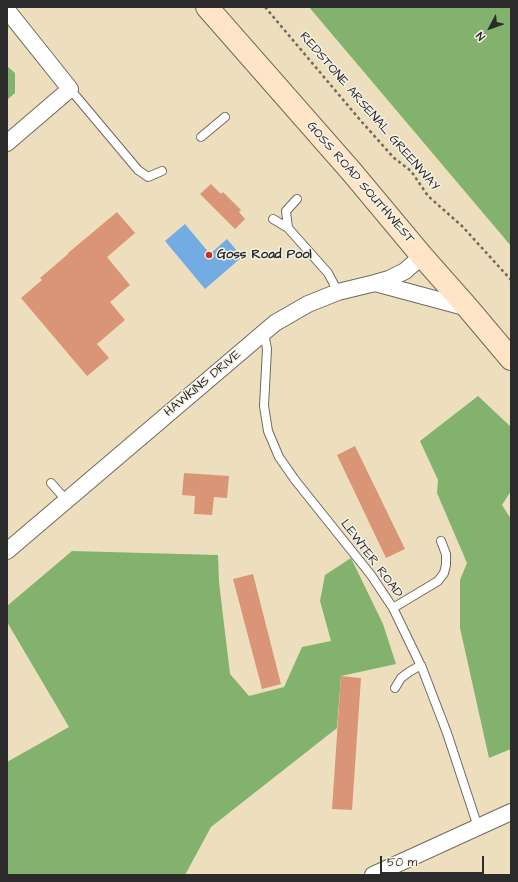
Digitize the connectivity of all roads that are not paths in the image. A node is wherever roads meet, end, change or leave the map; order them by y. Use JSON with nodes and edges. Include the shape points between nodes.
{"nodes":[{"id":1,"x":207,"y":7,"type":"edge"},
{"id":2,"x":7,"y":10,"type":"edge"},
{"id":3,"x":70,"y":89,"type":"junction"},
{"id":4,"x":225,"y":117,"type":"dead end"},
{"id":5,"x":201,"y":137,"type":"dead end"},
{"id":6,"x":7,"y":143,"type":"edge"},
{"id":7,"x":162,"y":171,"type":"dead end"},
{"id":8,"x":297,"y":199,"type":"dead end"},
{"id":9,"x":273,"y":219,"type":"dead end"},
{"id":10,"x":288,"y":228,"type":"junction"},
{"id":11,"x":422,"y":256,"type":"junction"},
{"id":12,"x":375,"y":283,"type":"junction"},
{"id":13,"x":338,"y":292,"type":"junction"},
{"id":14,"x":468,"y":308,"type":"junction"},
{"id":15,"x":264,"y":332,"type":"junction"},
{"id":16,"x":511,"y":359,"type":"edge"},
{"id":17,"x":51,"y":483,"type":"dead end"},
{"id":18,"x":66,"y":501,"type":"junction"},
{"id":19,"x":441,"y":541,"type":"dead end"},
{"id":20,"x":7,"y":551,"type":"edge"},
{"id":21,"x":393,"y":608,"type":"junction"},
{"id":22,"x":421,"y":665,"type":"junction"},
{"id":23,"x":395,"y":688,"type":"dead end"},
{"id":24,"x":511,"y":812,"type":"edge"},
{"id":25,"x":478,"y":827,"type":"junction"},
{"id":26,"x":373,"y":875,"type":"edge"}],
"edges":[{"from":1,"to":11,"type":"street","name":"GOSS ROAD SOUTHWEST"},
{"from":2,"to":3,"type":"street"},
{"from":3,"to":6,"type":"street"},
{"from":3,"to":7,"type":"lane","via":[[138,170],[148,177]]},
{"from":4,"to":5,"type":"lane"},
{"from":8,"to":10,"type":"lane","via":[[286,211]]},
{"from":9,"to":10,"type":"lane"},
{"from":10,"to":13,"type":"lane","via":[[328,273]]},
{"from":11,"to":12,"type":"street","name":"HAWKINS DRIVE","via":[[406,271]]},
{"from":11,"to":14,"type":"street","name":"GOSS ROAD SOUTHWEST"},
{"from":12,"to":13,"type":"street","name":"HAWKINS DRIVE"},
{"from":12,"to":14,"type":"street"},
{"from":13,"to":15,"type":"street","name":"HAWKINS DRIVE","via":[[308,304]]},
{"from":14,"to":16,"type":"street","name":"GOSS ROAD SOUTHWEST"},
{"from":15,"to":18,"type":"street","name":"HAWKINS DRIVE"},
{"from":15,"to":21,"type":"lane","name":"LEWTER ROAD","via":[[267,350],[264,406],[268,431],[279,457],[371,575]]},
{"from":17,"to":18,"type":"lane"},
{"from":18,"to":20,"type":"street","name":"HAWKINS DRIVE"},
{"from":19,"to":21,"type":"lane","via":[[446,554],[444,573],[438,581]]},
{"from":21,"to":22,"type":"lane","name":"LEWTER ROAD"},
{"from":22,"to":23,"type":"lane","via":[[402,678]]},
{"from":22,"to":25,"type":"lane","name":"LEWTER ROAD"},
{"from":24,"to":25,"type":"street"},
{"from":25,"to":26,"type":"street"}]}
